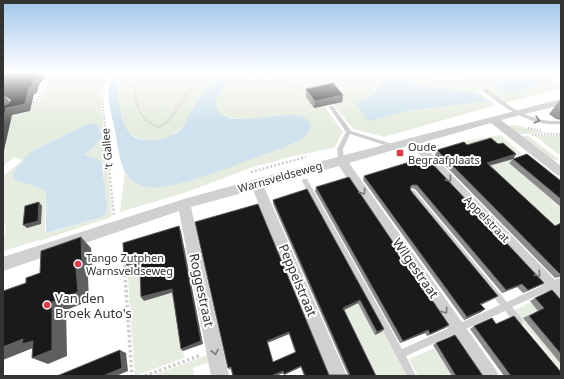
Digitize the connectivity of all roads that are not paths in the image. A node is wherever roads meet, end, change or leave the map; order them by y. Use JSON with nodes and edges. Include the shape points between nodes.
{"nodes":[{"id":1,"x":485,"y":90,"type":"dead end"},
{"id":2,"x":561,"y":102,"type":"edge"},
{"id":3,"x":331,"y":107,"type":"dead end"},
{"id":4,"x":515,"y":113,"type":"junction"},
{"id":5,"x":493,"y":119,"type":"junction"},
{"id":6,"x":560,"y":123,"type":"edge"},
{"id":7,"x":349,"y":132,"type":"junction"},
{"id":8,"x":413,"y":141,"type":"junction"},
{"id":9,"x":393,"y":146,"type":"junction"},
{"id":10,"x":341,"y":160,"type":"junction"},
{"id":11,"x":560,"y":170,"type":"edge"},
{"id":12,"x":305,"y":181,"type":"dead end"},
{"id":13,"x":257,"y":184,"type":"junction"},
{"id":14,"x":412,"y":192,"type":"edge"},
{"id":15,"x":184,"y":204,"type":"junction"},
{"id":16,"x":3,"y":264,"type":"edge"},
{"id":17,"x":556,"y":284,"type":"edge"},
{"id":18,"x":561,"y":297,"type":"edge"},
{"id":19,"x":505,"y":306,"type":"junction"},
{"id":20,"x":522,"y":326,"type":"edge"},
{"id":21,"x":457,"y":328,"type":"junction"},
{"id":22,"x":400,"y":354,"type":"junction"},
{"id":23,"x":220,"y":376,"type":"edge"},
{"id":24,"x":338,"y":376,"type":"edge"},
{"id":25,"x":412,"y":376,"type":"edge"},
{"id":26,"x":490,"y":376,"type":"edge"}],
"edges":[{"from":1,"to":4,"type":"lane"},
{"from":2,"to":4,"type":"street","name":"Warnsveldseweg"},
{"from":3,"to":7,"type":"lane"},
{"from":4,"to":5,"type":"street","name":"Warnsveldseweg"},
{"from":4,"to":6,"type":"lane","one_way":true,"via":[[548,123]]},
{"from":5,"to":8,"type":"street","name":"Warnsveldseweg"},
{"from":5,"to":11,"type":"street"},
{"from":7,"to":9,"type":"lane"},
{"from":7,"to":10,"type":"lane","via":[[340,149]]},
{"from":8,"to":9,"type":"street","name":"Warnsveldseweg"},
{"from":8,"to":17,"type":"street","name":"Appelstraat","one_way":true},
{"from":9,"to":10,"type":"street","name":"Warnsveldseweg"},
{"from":10,"to":13,"type":"street","name":"Warnsveldseweg"},
{"from":10,"to":21,"type":"street","name":"Wilgestraat","one_way":true},
{"from":12,"to":22,"type":"lane"},
{"from":13,"to":15,"type":"street","name":"Warnsveldseweg"},
{"from":13,"to":24,"type":"street","name":"Peppelstraat"},
{"from":14,"to":19,"type":"lane"},
{"from":15,"to":16,"type":"street","name":"Warnsveldseweg"},
{"from":15,"to":23,"type":"street","name":"Roggestraat","one_way":true},
{"from":17,"to":18,"type":"street","name":"Appelstraat"},
{"from":17,"to":19,"type":"lane"},
{"from":19,"to":20,"type":"lane"},
{"from":19,"to":21,"type":"lane"},
{"from":21,"to":22,"type":"lane"},
{"from":21,"to":26,"type":"street","name":"Wilgestraat"},
{"from":22,"to":25,"type":"lane"}]}
